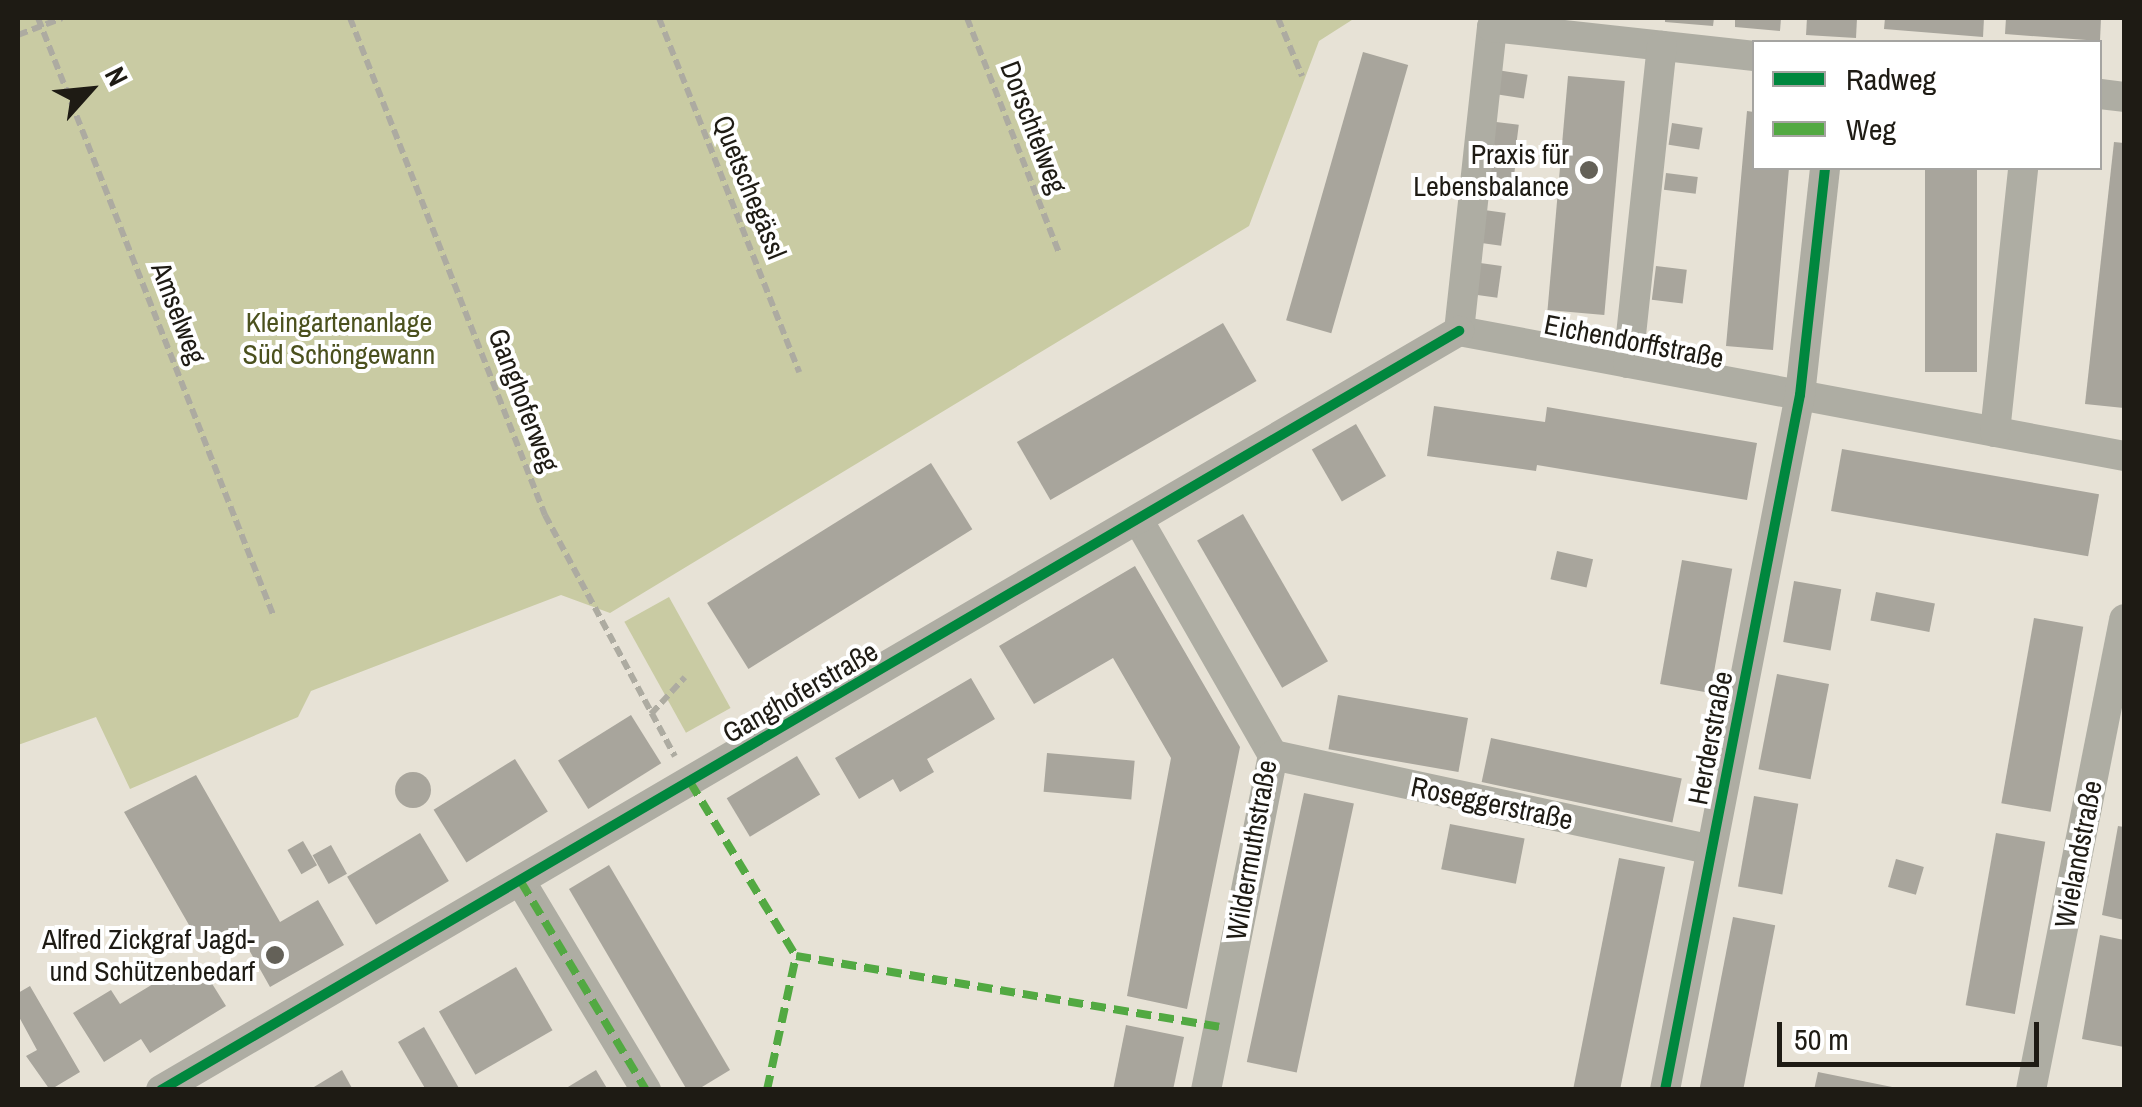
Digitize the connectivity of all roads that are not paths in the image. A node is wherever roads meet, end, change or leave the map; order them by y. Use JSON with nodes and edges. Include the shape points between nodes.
{"nodes":[{"id":1,"x":1662,"y":46,"type":"junction"},
{"id":2,"x":1752,"y":56,"type":"edge"},
{"id":3,"x":1824,"y":170,"type":"edge"},
{"id":4,"x":2024,"y":170,"type":"edge"},
{"id":5,"x":1459,"y":331,"type":"junction"},
{"id":6,"x":1628,"y":363,"type":"junction"},
{"id":7,"x":1800,"y":395,"type":"junction"},
{"id":8,"x":1994,"y":432,"type":"junction"},
{"id":9,"x":2124,"y":456,"type":"edge"},
{"id":10,"x":1140,"y":523,"type":"junction"},
{"id":11,"x":2124,"y":619,"type":"edge"},
{"id":12,"x":1273,"y":755,"type":"junction"},
{"id":13,"x":1711,"y":850,"type":"junction"},
{"id":14,"x":522,"y":882,"type":"junction"},
{"id":15,"x":161,"y":1090,"type":"edge"},
{"id":16,"x":646,"y":1090,"type":"edge"},
{"id":17,"x":1206,"y":1090,"type":"edge"},
{"id":18,"x":1665,"y":1090,"type":"edge"},
{"id":19,"x":2030,"y":1090,"type":"edge"}],
"edges":[{"from":1,"to":2,"type":"street"},
{"from":1,"to":5,"type":"street","via":[[1492,27]]},
{"from":1,"to":6,"type":"street","name":"Eichendorffstraße"},
{"from":3,"to":7,"type":"street"},
{"from":4,"to":8,"type":"street"},
{"from":5,"to":6,"type":"street","name":"Eichendorffstraße"},
{"from":5,"to":10,"type":"street","name":"Ganghoferstraße"},
{"from":6,"to":7,"type":"street","name":"Eichendorffstraße"},
{"from":7,"to":8,"type":"street","name":"Eichendorffstraße"},
{"from":7,"to":13,"type":"street","name":"Herderstraße"},
{"from":8,"to":9,"type":"street","name":"Eichendorffstraße"},
{"from":10,"to":12,"type":"street","name":"Wildermuthstraße"},
{"from":10,"to":14,"type":"street","name":"Ganghoferstraße"},
{"from":11,"to":19,"type":"street","name":"Wielandstraße"},
{"from":12,"to":13,"type":"street","name":"Roseggerstraße"},
{"from":12,"to":17,"type":"street","name":"Wildermuthstraße"},
{"from":13,"to":18,"type":"street","name":"Herderstraße"},
{"from":14,"to":15,"type":"street","name":"Ganghoferstraße"},
{"from":14,"to":16,"type":"street"}]}
